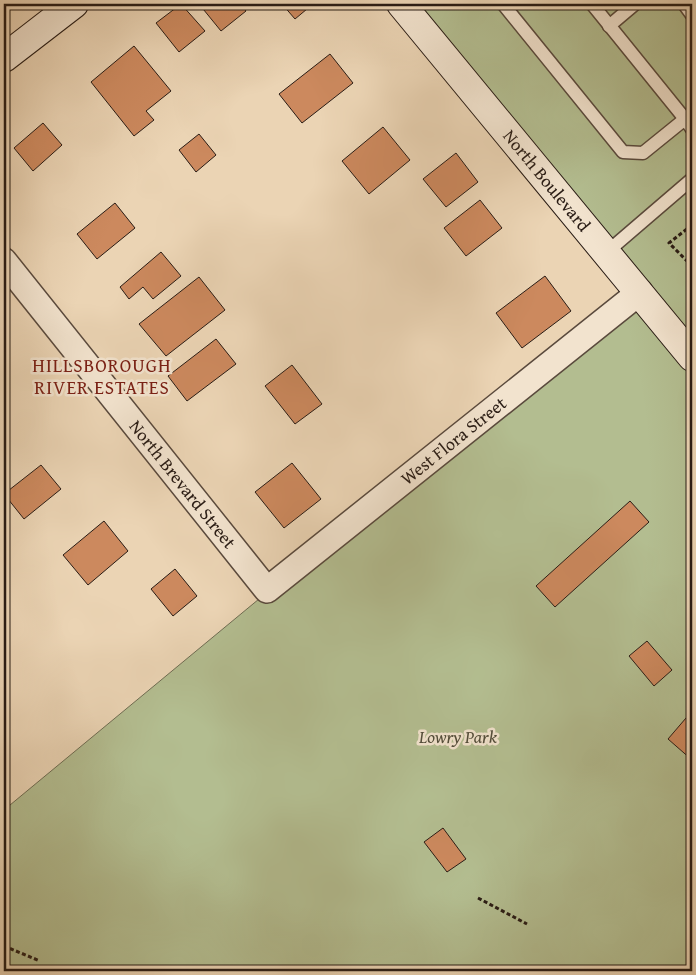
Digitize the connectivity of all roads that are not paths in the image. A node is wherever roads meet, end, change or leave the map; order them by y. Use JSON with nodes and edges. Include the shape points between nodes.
{"nodes":[{"id":1,"x":74,"y":4,"type":"edge"},
{"id":2,"x":401,"y":4,"type":"edge"},
{"id":3,"x":503,"y":4,"type":"edge"},
{"id":4,"x":592,"y":4,"type":"edge"},
{"id":5,"x":635,"y":4,"type":"edge"},
{"id":6,"x":684,"y":4,"type":"edge"},
{"id":7,"x":692,"y":15,"type":"edge"},
{"id":8,"x":609,"y":26,"type":"junction"},
{"id":9,"x":4,"y":58,"type":"edge"},
{"id":10,"x":688,"y":124,"type":"edge"},
{"id":11,"x":692,"y":178,"type":"edge"},
{"id":12,"x":607,"y":252,"type":"junction"},
{"id":13,"x":4,"y":261,"type":"edge"},
{"id":14,"x":640,"y":292,"type":"junction"},
{"id":15,"x":692,"y":357,"type":"edge"},
{"id":16,"x":267,"y":590,"type":"joint"}],
"edges":[{"from":1,"to":9,"type":"street"},
{"from":2,"to":12,"type":"street","name":"North Boulevard"},
{"from":3,"to":10,"type":"lane","via":[[622,152],[643,153]]},
{"from":4,"to":8,"type":"lane"},
{"from":5,"to":8,"type":"lane"},
{"from":6,"to":7,"type":"lane"},
{"from":8,"to":10,"type":"lane"},
{"from":11,"to":12,"type":"lane"},
{"from":12,"to":14,"type":"street","name":"North Boulevard"},
{"from":13,"to":16,"type":"street","name":"North Brevard Street"},
{"from":14,"to":15,"type":"street","name":"North Boulevard"},
{"from":14,"to":16,"type":"street","name":"West Flora Street"}]}
